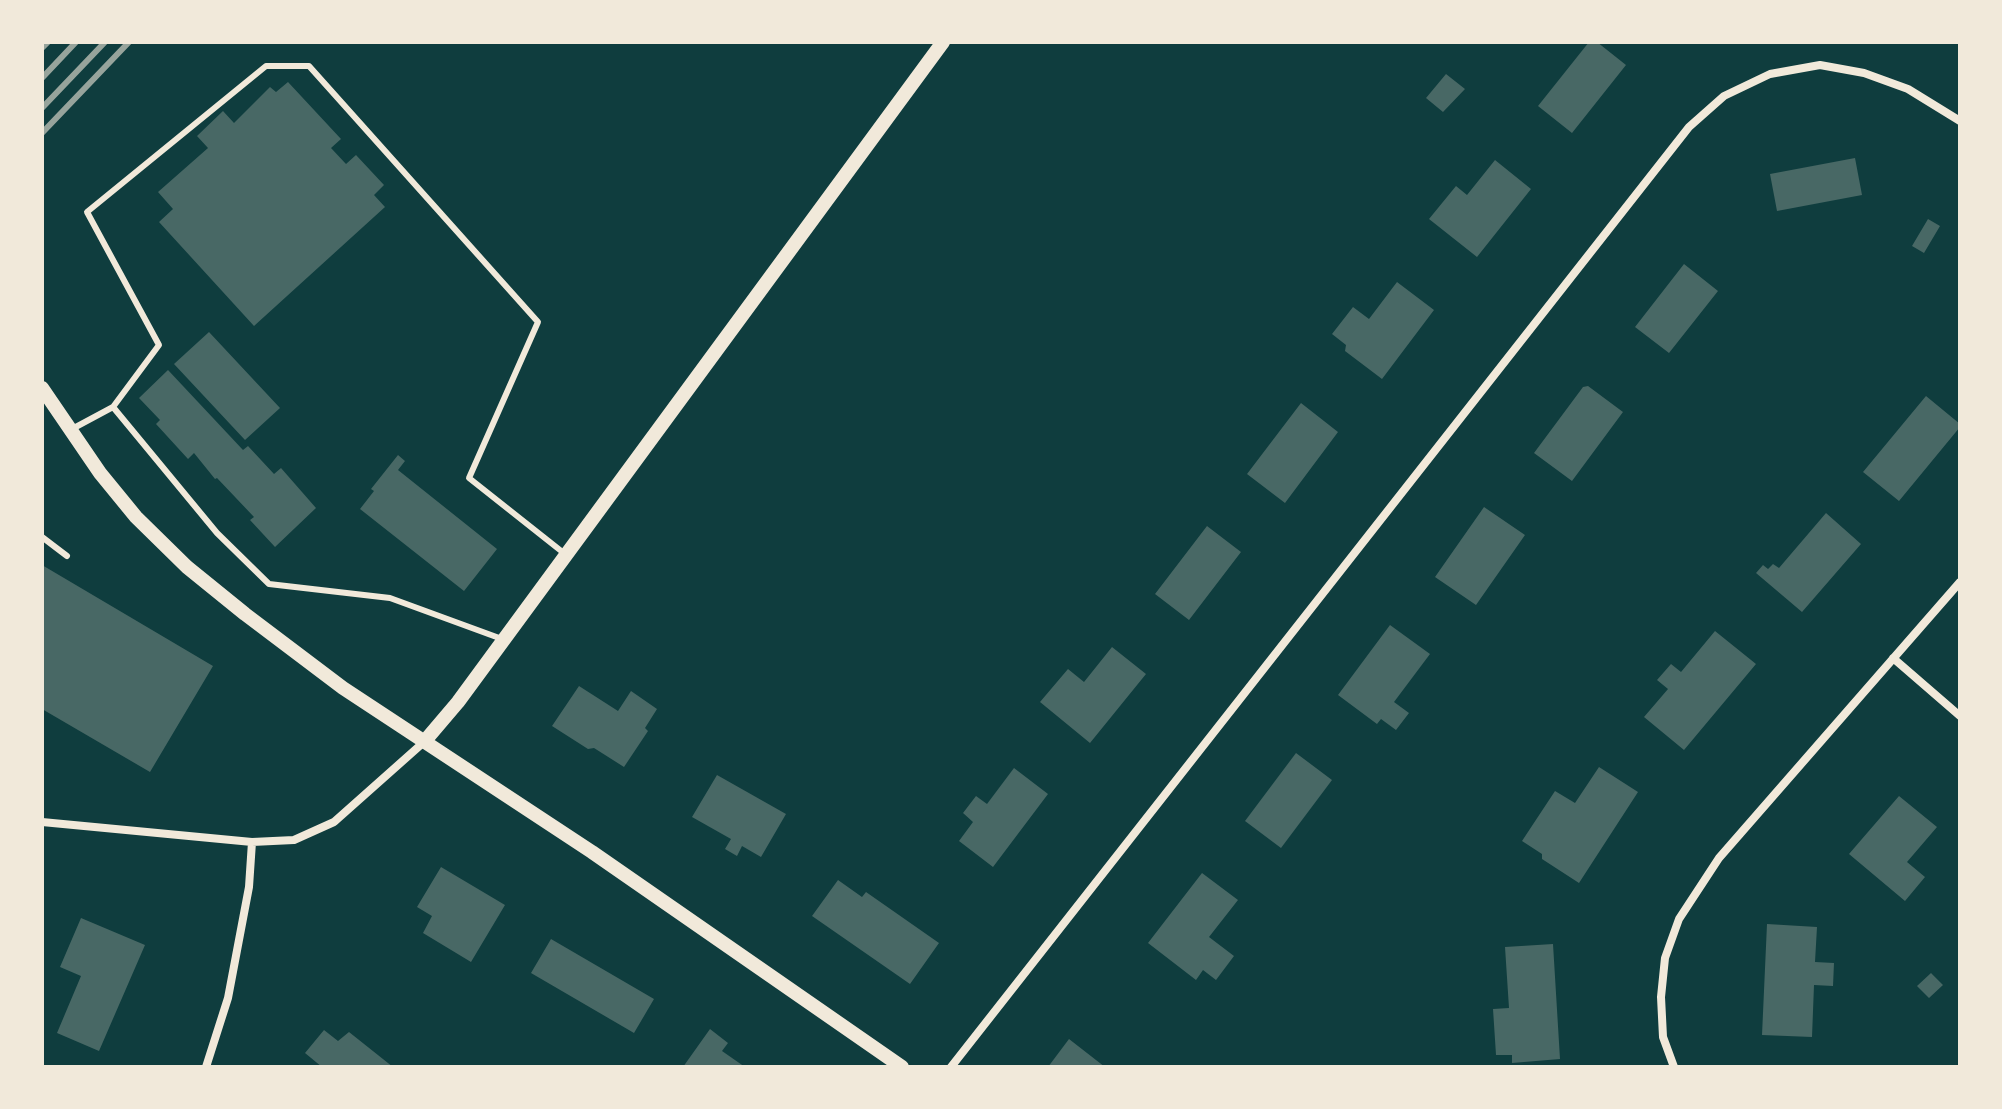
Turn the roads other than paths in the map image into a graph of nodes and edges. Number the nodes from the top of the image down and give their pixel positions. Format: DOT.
graph roads {
  1 [pos="943,42"];
  2 [pos="1960,121"];
  3 [pos="42,388"];
  4 [pos="113,407"];
  5 [pos="69,431"];
  6 [pos="42,537"];
  7 [pos="566,555"];
  8 [pos="67,556"];
  9 [pos="1960,582"];
  10 [pos="504,639"];
  11 [pos="1893,658"];
  12 [pos="1960,716"];
  13 [pos="424,742"];
  14 [pos="42,822"];
  15 [pos="252,842"];
  16 [pos="206,1067"];
  17 [pos="902,1067"];
  18 [pos="951,1067"];
  19 [pos="1674,1067"];
  1 -- 7 [label="street"];
  2 -- 18 [label="street"];
  3 -- 5 [label="street"];
  4 -- 5 [label="lane"];
  4 -- 7 [label="lane"];
  4 -- 10 [label="lane"];
  5 -- 13 [label="street"];
  6 -- 8 [label="lane"];
  7 -- 10 [label="street"];
  9 -- 11 [label="street"];
  10 -- 13 [label="street"];
  11 -- 12 [label="street"];
  11 -- 19 [label="street"];
  13 -- 15 [label="street"];
  13 -- 17 [label="street"];
  14 -- 15 [label="street"];
  15 -- 16 [label="street"];
}
